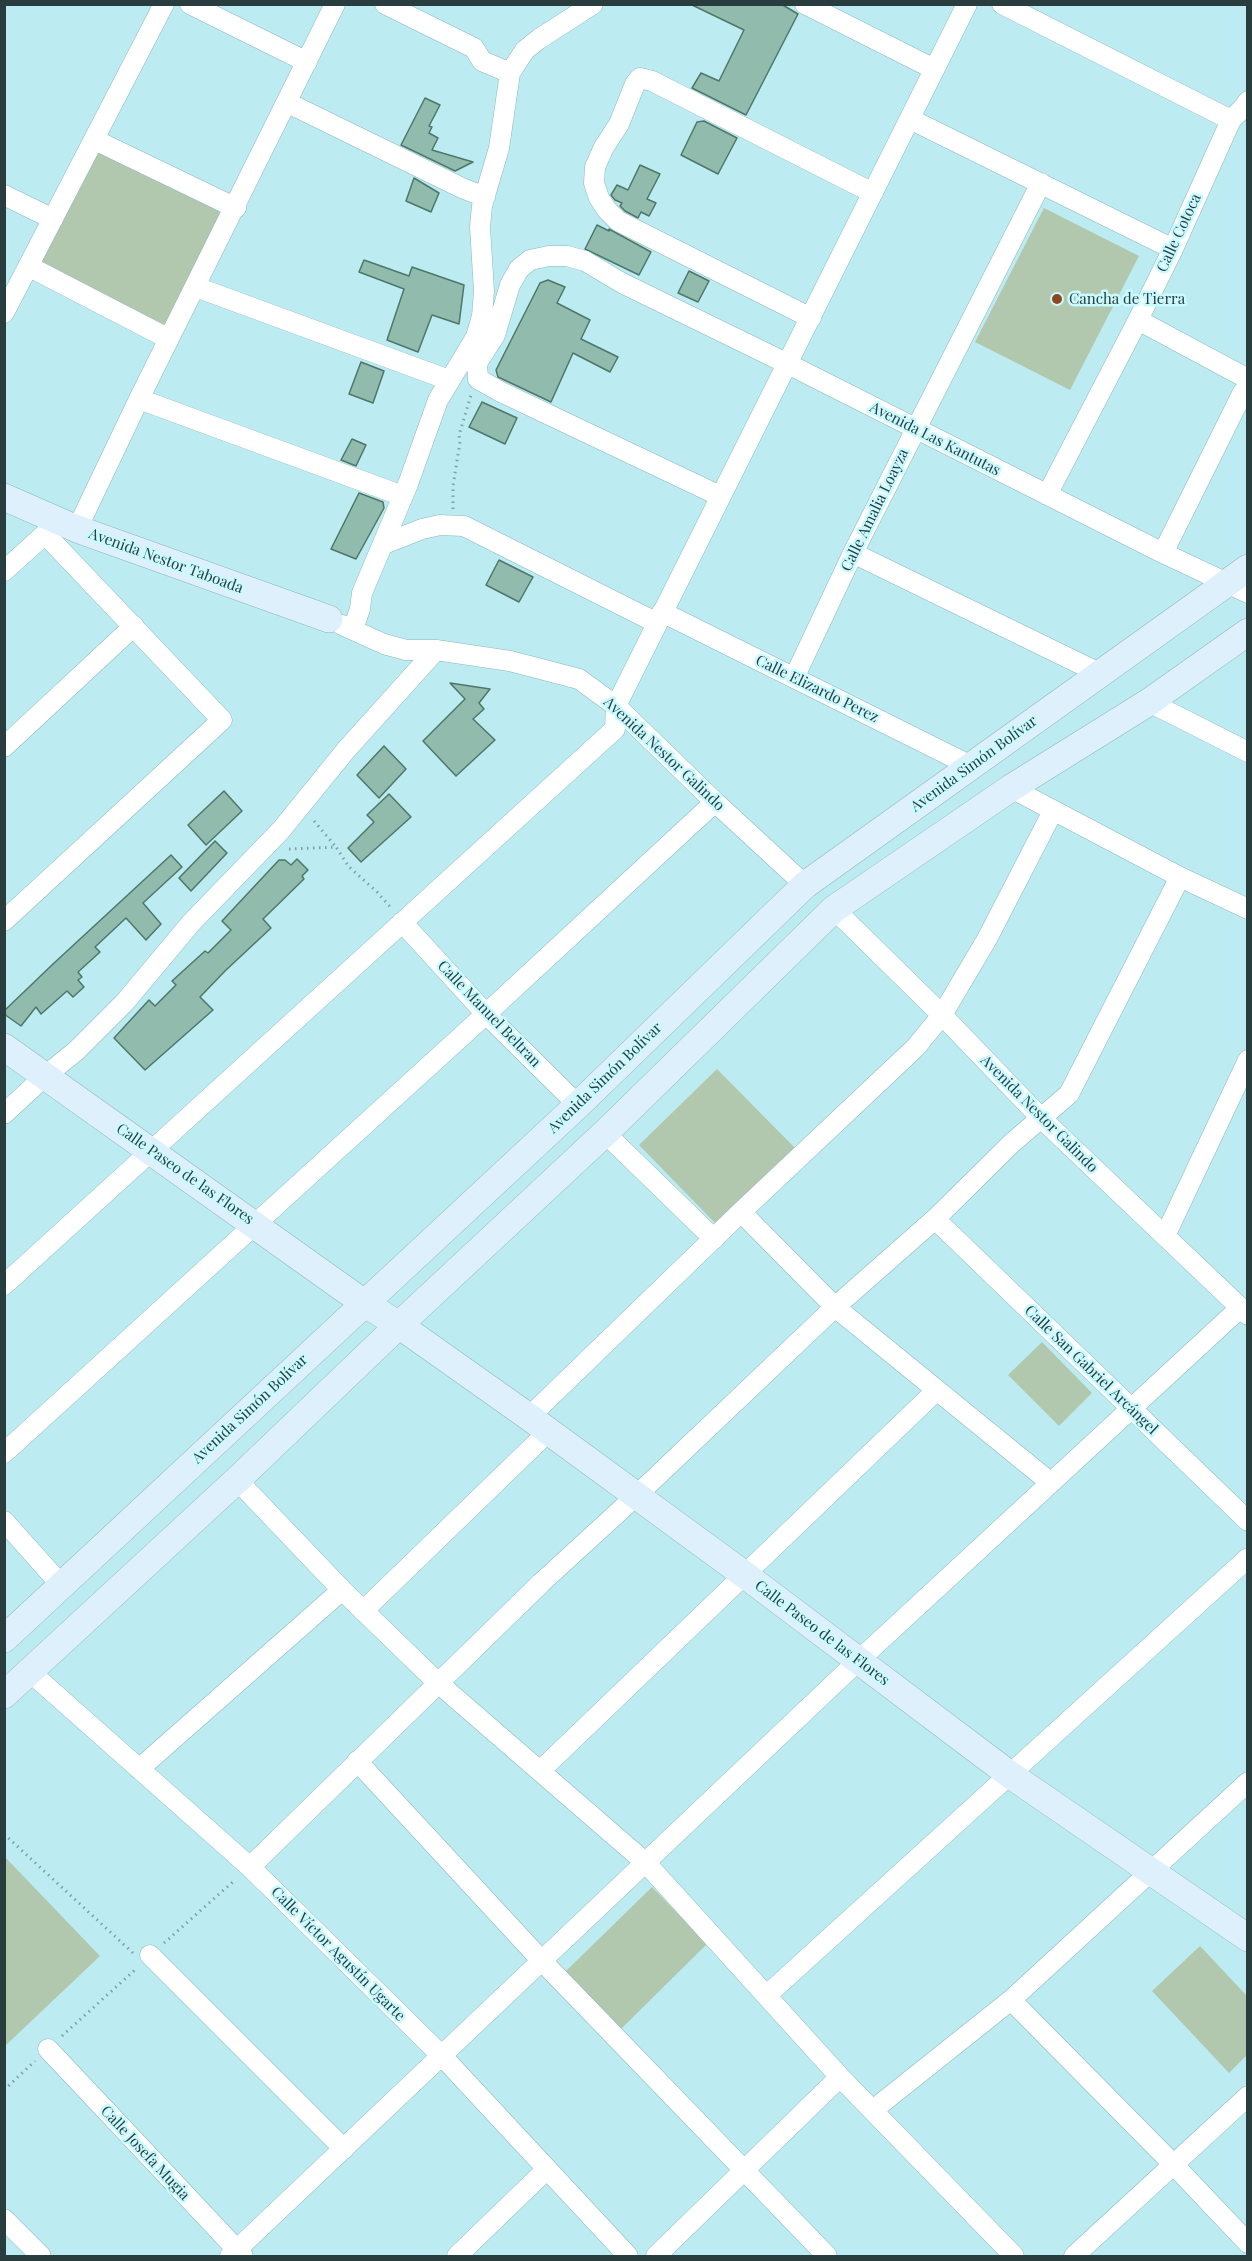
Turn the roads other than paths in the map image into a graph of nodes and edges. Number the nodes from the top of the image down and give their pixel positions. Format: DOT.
graph roads {
  1 [pos="164,4"];
  2 [pos="190,4"];
  3 [pos="335,4"];
  4 [pos="385,4"];
  5 [pos="593,4"];
  6 [pos="805,4"];
  7 [pos="968,4"];
  8 [pos="1002,4"];
  9 [pos="307,62"];
  10 [pos="934,69"];
  11 [pos="510,73"];
  12 [pos="288,103"];
  13 [pos="1243,109"];
  14 [pos="910,119"];
  15 [pos="95,140"];
  16 [pos="1041,183"];
  17 [pos="873,193"];
  18 [pos="4,195"];
  19 [pos="485,197"];
  20 [pos="236,208"];
  21 [pos="53,219"];
  22 [pos="1173,249"];
  23 [pos="28,266"];
  24 [pos="196,287"];
  25 [pos="4,313"];
  26 [pos="811,318"];
  27 [pos="1138,320"];
  28 [pos="170,339"];
  29 [pos="788,364"];
  30 [pos="1248,379"];
  31 [pos="449,380"];
  32 [pos="1248,388"];
  33 [pos="139,399"];
  34 [pos="915,429"];
  35 [pos="1047,495"];
  36 [pos="403,496"];
  37 [pos="720,496"];
  38 [pos="4,497"];
  39 [pos="59,528"];
  40 [pos="384,544"];
  41 [pos="853,553"];
  42 [pos="1163,553"];
  43 [pos="4,571"];
  44 [pos="1240,581"];
  45 [pos="660,618"];
  46 [pos="341,624"];
  47 [pos="134,626"];
  48 [pos="1248,632"];
  49 [pos="436,650"];
  50 [pos="1101,674"];
  51 [pos="794,678"];
  52 [pos="1149,702"];
  53 [pos="616,706"];
  54 [pos="4,747"];
  55 [pos="1248,752"];
  56 [pos="971,766"];
  57 [pos="1011,788"];
  58 [pos="715,802"];
  59 [pos="1053,811"];
  60 [pos="1180,877"];
  61 [pos="805,885"];
  62 [pos="834,909"];
  63 [pos="1248,909"];
  64 [pos="4,921"];
  65 [pos="402,922"];
  66 [pos="486,1014"];
  67 [pos="942,1015"];
  68 [pos="4,1047"];
  69 [pos="1248,1060"];
  70 [pos="45,1076"];
  71 [pos="578,1105"];
  72 [pos="4,1114"];
  73 [pos="1041,1118"];
  74 [pos="605,1133"];
  75 [pos="151,1150"];
  76 [pos="741,1212"];
  77 [pos="934,1219"];
  78 [pos="256,1225"];
  79 [pos="1165,1236"];
  80 [pos="714,1239"];
  81 [pos="4,1285"];
  82 [pos="364,1303"];
  83 [pos="835,1307"];
  84 [pos="1243,1312"];
  85 [pos="399,1325"];
  86 [pos="937,1390"];
  87 [pos="1131,1408"];
  88 [pos="539,1424"];
  89 [pos="4,1453"];
  90 [pos="237,1480"];
  91 [pos="1051,1483"];
  92 [pos="636,1496"];
  93 [pos="4,1521"];
  94 [pos="1248,1521"];
  95 [pos="1248,1558"];
  96 [pos="745,1575"];
  97 [pos="62,1586"];
  98 [pos="342,1590"];
  99 [pos="363,1611"];
  100 [pos="4,1639"];
  101 [pos="858,1661"];
  102 [pos="29,1671"];
  103 [pos="437,1682"];
  104 [pos="4,1695"];
  105 [pos="357,1761"];
  106 [pos="139,1769"];
  107 [pos="540,1771"];
  108 [pos="1009,1774"];
  109 [pos="1248,1782"];
  110 [pos="646,1863"];
  111 [pos="250,1867"];
  112 [pos="1152,1871"];
  113 [pos="1248,1938"];
  114 [pos="146,1959"];
  115 [pos="542,1961"];
  116 [pos="767,1995"];
  117 [pos="1011,2000"];
  118 [pos="48,2049"];
  119 [pos="442,2056"];
  120 [pos="840,2077"];
  121 [pos="1248,2096"];
  122 [pos="873,2110"];
  123 [pos="344,2149"];
  124 [pos="1173,2164"];
  125 [pos="546,2170"];
  126 [pos="745,2171"];
  127 [pos="4,2219"];
  128 [pos="1248,2242"];
  129 [pos="236,2254"];
  130 [pos="41,2256"];
  131 [pos="457,2256"];
  132 [pos="628,2256"];
  133 [pos="656,2256"];
  134 [pos="827,2256"];
  135 [pos="1014,2256"];
  136 [pos="1074,2256"];
  1 -- 15 [label="street"];
  2 -- 9 [label="street"];
  3 -- 9 [label="street"];
  4 -- 11 [label="street"];
  5 -- 11 [label="street"];
  6 -- 10 [label="street"];
  7 -- 10 [label="street"];
  8 -- 13 [label="street"];
  9 -- 12 [label="street"];
  10 -- 14 [label="street"];
  11 -- 19 [label="street"];
  12 -- 19 [label="street"];
  12 -- 20 [label="street"];
  13 -- 22 [label="street, Calle Cotoca"];
  14 -- 16 [label="street"];
  14 -- 17 [label="street"];
  15 -- 20 [label="street"];
  15 -- 21 [label="street"];
  16 -- 22 [label="street"];
  16 -- 34 [label="street, Calle Amalia Loayza"];
  17 -- 26 [label="street"];
  17 -- 26 [label="street"];
  18 -- 21 [label="street"];
  19 -- 31 [label="street"];
  20 -- 24 [label="street"];
  21 -- 23 [label="street"];
  22 -- 27 [label="street, Calle Cotoca"];
  23 -- 25 [label="street"];
  23 -- 28 [label="street"];
  24 -- 28 [label="street"];
  24 -- 31 [label="street"];
  26 -- 29 [label="street"];
  27 -- 30 [label="street"];
  27 -- 35 [label="street, Calle Cotoca"];
  28 -- 33 [label="street"];
  29 -- 34 [label="street, Avenida Las Kantutas"];
  29 -- 37 [label="street"];
  29 -- 37 [label="street, Avenida Las Kantutas"];
  31 -- 36 [label="street"];
  32 -- 42 [label="street"];
  33 -- 36 [label="street"];
  33 -- 39 [label="street"];
  34 -- 35 [label="street, Avenida Las Kantutas"];
  34 -- 41 [label="street, Calle Amalia Loayza"];
  35 -- 42 [label="street, Avenida Las Kantutas"];
  36 -- 40 [label="street"];
  37 -- 45 [label="street"];
  38 -- 39 [label="street, Avenida Nestor Taboada"];
  39 -- 43 [label="street"];
  39 -- 46 [label="street, Avenida Nestor Taboada"];
  39 -- 47 [label="street"];
  40 -- 45 [label="street, Calle Elizardo Perez"];
  40 -- 46 [label="street"];
  41 -- 50 [label="street"];
  41 -- 51 [label="street, Calle Amalia Loayza"];
  42 -- 44 [label="street, Avenida Las Kantutas"];
  44 -- 50 [label="street, Avenida Simón Bolívar"];
  45 -- 51 [label="street, Calle Elizardo Perez"];
  45 -- 53 [label="street"];
  46 -- 49 [label="street, Avenida Nestor Galindo"];
  47 -- 54 [label="street"];
  47 -- 64 [label="street"];
  48 -- 52 [label="street"];
  49 -- 53 [label="street, Avenida Nestor Galindo"];
  49 -- 70 [label="street"];
  50 -- 56 [label="street, Avenida Simón Bolívar"];
  51 -- 56 [label="street, Calle Elizardo Perez"];
  52 -- 55 [label="street"];
  52 -- 57 [label="street"];
  53 -- 58 [label="street, Avenida Nestor Galindo"];
  53 -- 65 [label="street"];
  56 -- 61 [label="street, Avenida Simón Bolívar"];
  57 -- 59 [label="street"];
  57 -- 62 [label="street"];
  58 -- 61 [label="street, Avenida Nestor Galindo"];
  58 -- 66 [label="street"];
  59 -- 60 [label="street"];
  59 -- 67 [label="street"];
  60 -- 63 [label="street"];
  60 -- 73 [label="street"];
  61 -- 62 [label="street"];
  61 -- 71 [label="street, Avenida Simón Bolívar"];
  62 -- 67 [label="street, Avenida Nestor Galindo"];
  62 -- 74 [label="street"];
  65 -- 66 [label="street, Calle Manuel Beltran"];
  65 -- 75 [label="street"];
  66 -- 71 [label="street, Calle Manuel Beltran"];
  66 -- 78 [label="street"];
  67 -- 73 [label="street, Avenida Nestor Galindo"];
  67 -- 76 [label="street"];
  68 -- 70 [label="street, Calle Paseo de las Flores"];
  69 -- 79 [label="street"];
  70 -- 72 [label="street"];
  70 -- 75 [label="street, Calle Paseo de las Flores"];
  71 -- 82 [label="street, Avenida Simón Bolívar"];
  73 -- 77 [label="street"];
  73 -- 79 [label="street, Avenida Nestor Galindo"];
  74 -- 80 [label="street"];
  74 -- 85 [label="street"];
  75 -- 78 [label="street, Calle Paseo de las Flores"];
  75 -- 81 [label="street"];
  76 -- 80 [label="street"];
  76 -- 83 [label="street"];
  77 -- 83 [label="street"];
  77 -- 87 [label="street, Calle San Gabriel Arcángel"];
  78 -- 82 [label="street, Calle Paseo de las Flores"];
  78 -- 89 [label="street"];
  79 -- 84 [label="street, Avenida Nestor Galindo"];
  80 -- 88 [label="street"];
  82 -- 85 [label="street, Calle Paseo de las Flores"];
  82 -- 97 [label="street, Avenida Simón Bolívar"];
  83 -- 86 [label="street"];
  83 -- 92 [label="street"];
  84 -- 87 [label="street"];
  85 -- 88 [label="street, Calle Paseo de las Flores"];
  85 -- 90 [label="street"];
  86 -- 91 [label="street"];
  86 -- 96 [label="street"];
  87 -- 91 [label="street"];
  87 -- 94 [label="street, Calle San Gabriel Arcángel"];
  88 -- 92 [label="street, Calle Paseo de las Flores"];
  88 -- 99 [label="street"];
  90 -- 98 [label="street"];
  90 -- 102 [label="street"];
  91 -- 101 [label="street"];
  92 -- 96 [label="street, Calle Paseo de las Flores"];
  92 -- 103 [label="street"];
  93 -- 97 [label="street"];
  95 -- 108 [label="street"];
  96 -- 101 [label="street, Calle Paseo de las Flores"];
  96 -- 107 [label="street"];
  97 -- 100 [label="street, Avenida Simón Bolívar"];
  98 -- 99 [label="street"];
  98 -- 106 [label="street"];
  99 -- 103 [label="street"];
  101 -- 108 [label="street, Calle Paseo de las Flores"];
  101 -- 110 [label="street"];
  102 -- 104 [label="street"];
  102 -- 106 [label="street, Calle Víctor Agustín Ugarte"];
  103 -- 105 [label="street"];
  103 -- 107 [label="street"];
  105 -- 111 [label="street"];
  105 -- 115 [label="street"];
  106 -- 111 [label="street, Calle Víctor Agustín Ugarte"];
  107 -- 110 [label="street"];
  108 -- 112 [label="street, Calle Paseo de las Flores"];
  108 -- 116 [label="street"];
  109 -- 112 [label="street"];
  110 -- 115 [label="street"];
  110 -- 116 [label="street"];
  111 -- 119 [label="street, Calle Víctor Agustín Ugarte"];
  112 -- 113 [label="street, Calle Paseo de las Flores"];
  112 -- 117 [label="street"];
  114 -- 123 [label="street"];
  115 -- 119 [label="street"];
  115 -- 126 [label="street"];
  116 -- 120 [label="street"];
  117 -- 122 [label="street"];
  117 -- 124 [label="street"];
  118 -- 129 [label="street, Calle Josefa Mugia"];
  119 -- 123 [label="street"];
  119 -- 125 [label="street, Calle Víctor Agustín Ugarte"];
  120 -- 122 [label="street"];
  120 -- 126 [label="street"];
  121 -- 124 [label="street"];
  122 -- 135 [label="street"];
  123 -- 129 [label="street"];
  124 -- 128 [label="street"];
  124 -- 136 [label="street"];
  125 -- 131 [label="street"];
  125 -- 132 [label="street, Calle Víctor Agustín Ugarte"];
  126 -- 133 [label="street"];
  126 -- 134 [label="street"];
  127 -- 130 [label="street"];
}
